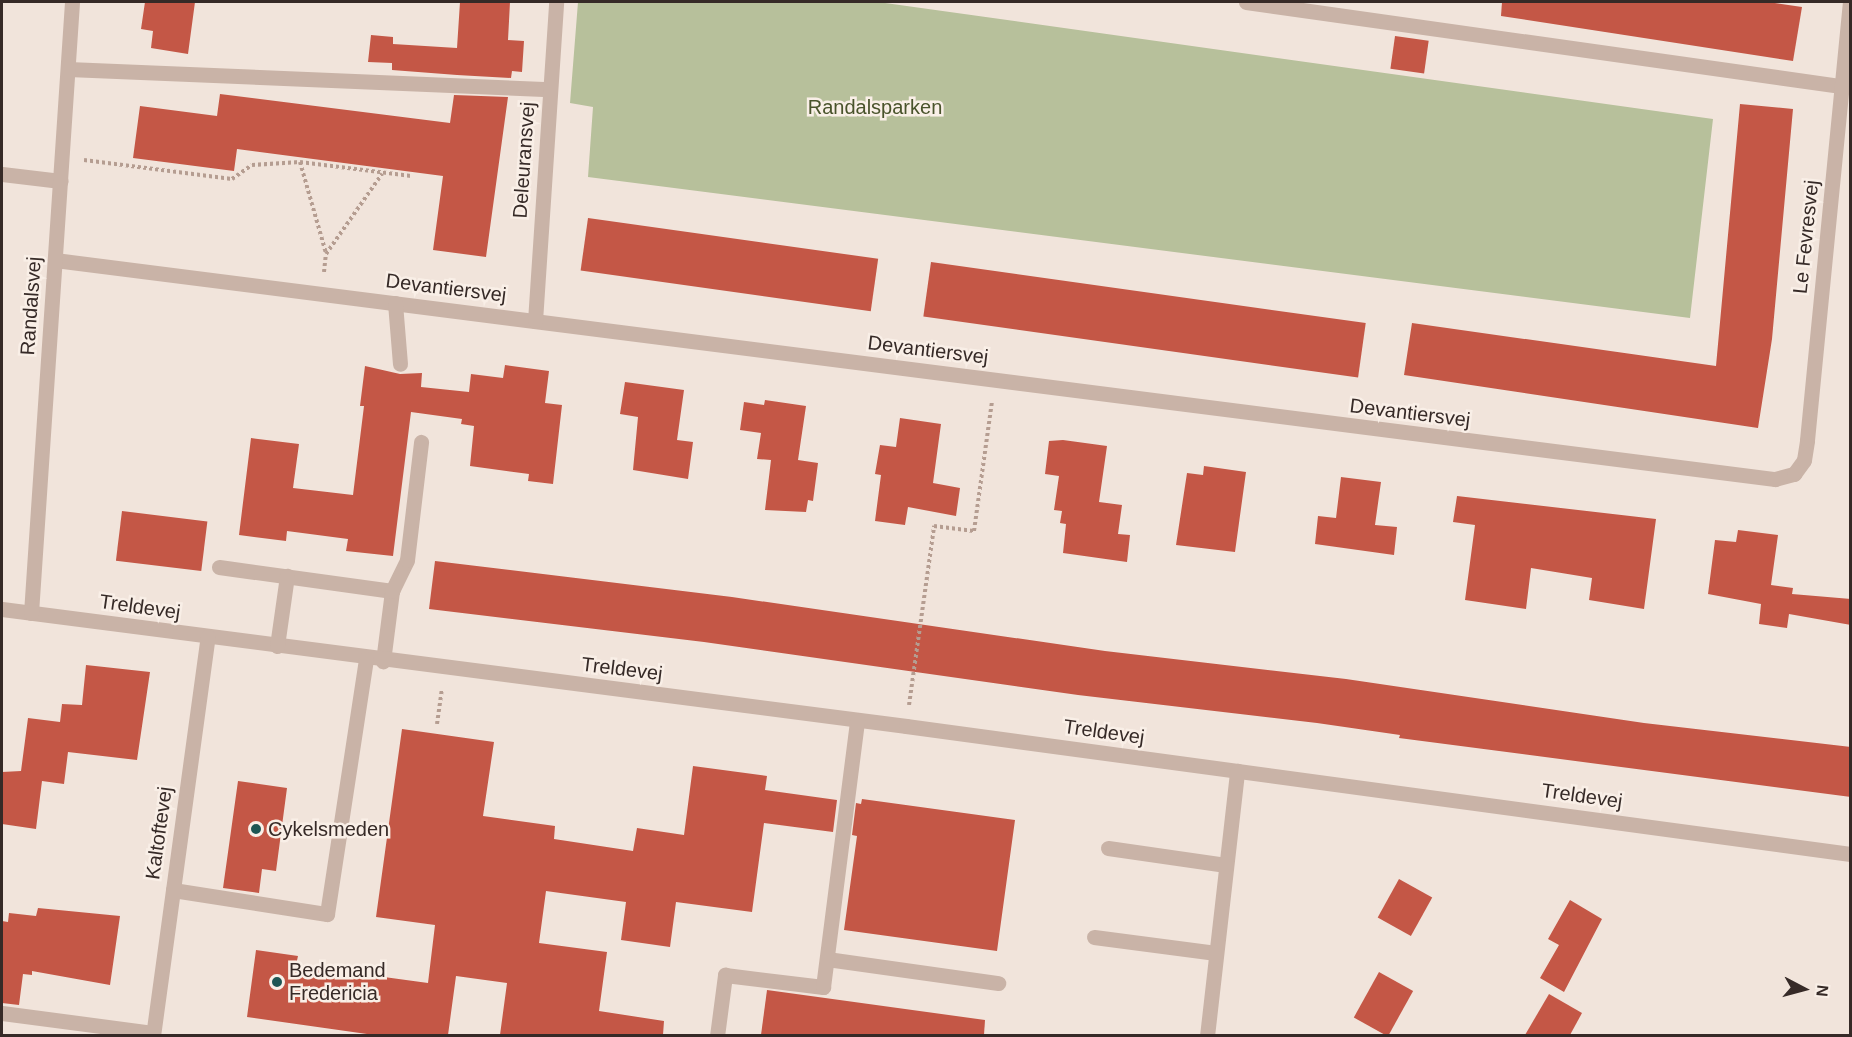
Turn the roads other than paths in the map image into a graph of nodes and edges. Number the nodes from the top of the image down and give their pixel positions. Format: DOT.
graph roads {
  1 [pos="72,2"];
  2 [pos="556,2"];
  3 [pos="1246,2"];
  4 [pos="1850,2"];
  5 [pos="68,69"];
  6 [pos="1841,86"];
  7 [pos="550,89"];
  8 [pos="2,174"];
  9 [pos="61,181"];
  10 [pos="55,260"];
  11 [pos="395,303"];
  12 [pos="535,321"];
  13 [pos="400,364"];
  14 [pos="421,442"];
  15 [pos="1794,474"];
  16 [pos="219,567"];
  17 [pos="287,576"];
  18 [pos="392,591"];
  19 [pos="2,609"];
  20 [pos="31,613"];
  21 [pos="208,637"];
  22 [pos="277,646"];
  23 [pos="366,659"];
  24 [pos="383,661"];
  25 [pos="857,720"];
  26 [pos="1237,771"];
  27 [pos="1108,848"];
  28 [pos="1851,854"];
  29 [pos="1226,865"];
  30 [pos="173,890"];
  31 [pos="1094,937"];
  32 [pos="1216,953"];
  33 [pos="827,959"];
  34 [pos="998,983"];
  35 [pos="2,1013"];
  36 [pos="63,1028"];
  37 [pos="153,1034"];
  38 [pos="717,1035"];
  39 [pos="1207,1035"];
  1 -- 5 [label="street, Randalsvej"];
  2 -- 7 [label="street, Deleuransvej"];
  3 -- 6 [label="street"];
  4 -- 6 [label="street, Le Fevresvej"];
  5 -- 7 [label="street"];
  5 -- 9 [label="street, Randalsvej"];
  6 -- 15 [label="street, Le Fevresvej"];
  7 -- 12 [label="street, Deleuransvej"];
  8 -- 9 [label="street"];
  9 -- 10 [label="street, Randalsvej"];
  10 -- 11 [label="street, Devantiersvej"];
  10 -- 20 [label="street, Randalsvej"];
  11 -- 12 [label="street, Devantiersvej"];
  11 -- 13 [label="street"];
  12 -- 15 [label="street, Devantiersvej"];
  14 -- 18 [label="street"];
  16 -- 17 [label="street"];
  17 -- 18 [label="street"];
  17 -- 22 [label="street"];
  18 -- 24 [label="street"];
  19 -- 20 [label="street, Treldevej"];
  20 -- 21 [label="street, Treldevej"];
  21 -- 22 [label="street, Treldevej"];
  21 -- 30 [label="street, Kaltoftevej"];
  22 -- 23 [label="street, Treldevej"];
  23 -- 24 [label="street, Treldevej"];
  23 -- 30 [label="street"];
  24 -- 25 [label="street, Treldevej"];
  25 -- 26 [label="street, Treldevej"];
  25 -- 33 [label="street"];
  26 -- 28 [label="street, Treldevej"];
  26 -- 29 [label="street"];
  27 -- 29 [label="street"];
  29 -- 32 [label="street"];
  30 -- 37 [label="street, Kaltoftevej"];
  31 -- 32 [label="street"];
  32 -- 39 [label="street"];
  33 -- 34 [label="street"];
  33 -- 38 [label="street"];
  35 -- 36 [label="street"];
  36 -- 37 [label="street"];
}
